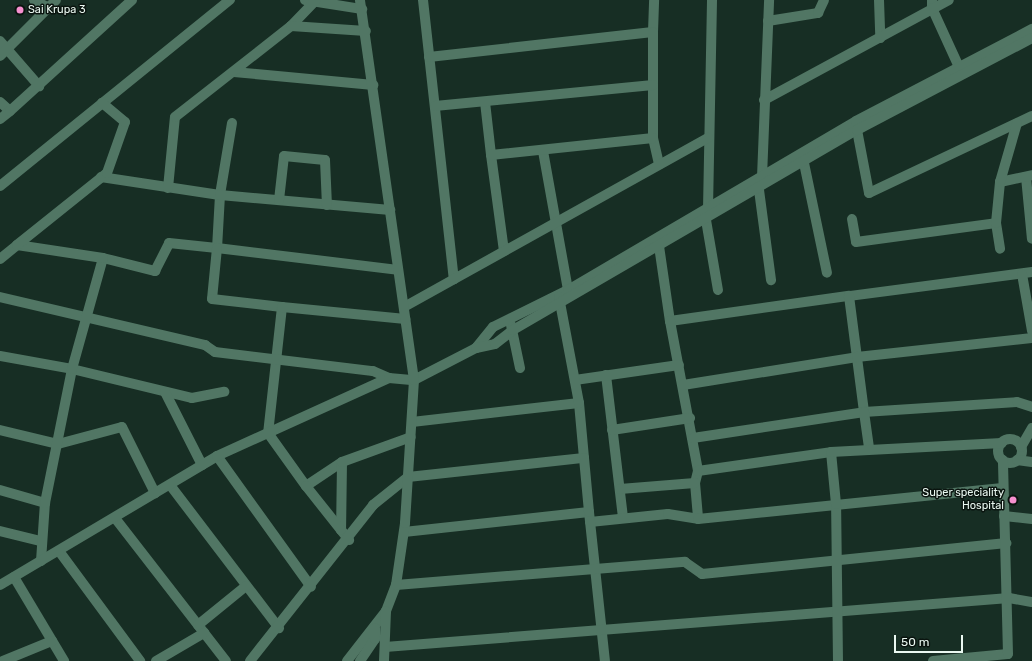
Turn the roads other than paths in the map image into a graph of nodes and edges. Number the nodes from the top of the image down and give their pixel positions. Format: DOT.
graph roads {
  1 [pos="34,0"];
  2 [pos="56,0"];
  3 [pos="132,0"];
  4 [pos="230,0"];
  5 [pos="305,0"];
  6 [pos="426,0"];
  7 [pos="654,0"];
  8 [pos="712,0"];
  9 [pos="769,0"];
  10 [pos="824,0"];
  11 [pos="879,0"];
  12 [pos="948,0"];
  13 [pos="315,2"];
  14 [pos="932,4"];
  15 [pos="361,5"];
  16 [pos="47,7"];
  17 [pos="768,21"];
  18 [pos="291,26"];
  19 [pos="1032,29"];
  20 [pos="366,31"];
  21 [pos="653,32"];
  22 [pos="880,38"];
  23 [pos="1032,38"];
  24 [pos="4,44"];
  25 [pos="0,56"];
  26 [pos="429,57"];
  27 [pos="959,67"];
  28 [pos="234,72"];
  29 [pos="373,85"];
  30 [pos="653,85"];
  31 [pos="39,86"];
  32 [pos="764,100"];
  33 [pos="0,102"];
  34 [pos="485,102"];
  35 [pos="102,103"];
  36 [pos="435,106"];
  37 [pos="10,111"];
  38 [pos="1032,116"];
  39 [pos="0,119"];
  40 [pos="232,123"];
  41 [pos="1018,123"];
  42 [pos="858,130"];
  43 [pos="653,138"];
  44 [pos="708,138"];
  45 [pos="543,151"];
  46 [pos="491,155"];
  47 [pos="804,163"];
  48 [pos="658,164"];
  49 [pos="1029,176"];
  50 [pos="101,177"];
  51 [pos="762,177"];
  52 [pos="1000,182"];
  53 [pos="0,186"];
  54 [pos="168,188"];
  55 [pos="759,190"];
  56 [pos="220,195"];
  57 [pos="279,200"];
  58 [pos="327,205"];
  59 [pos="708,209"];
  60 [pos="390,210"];
  61 [pos="852,219"];
  62 [pos="706,220"];
  63 [pos="996,222"];
  64 [pos="555,226"];
  65 [pos="686,226"];
  66 [pos="1032,239"];
  67 [pos="17,245"];
  68 [pos="659,246"];
  69 [pos="216,248"];
  70 [pos="1000,249"];
  71 [pos="504,251"];
  72 [pos="102,258"];
  73 [pos="0,259"];
  74 [pos="398,270"];
  75 [pos="827,273"];
  76 [pos="1027,273"];
  77 [pos="454,279"];
  78 [pos="771,280"];
  79 [pos="718,290"];
  80 [pos="564,296"];
  81 [pos="849,296"];
  82 [pos="0,297"];
  83 [pos="282,306"];
  84 [pos="404,306"];
  85 [pos="86,316"];
  86 [pos="405,319"];
  87 [pos="508,319"];
  88 [pos="670,321"];
  89 [pos="513,330"];
  90 [pos="1032,331"];
  91 [pos="1032,338"];
  92 [pos="476,348"];
  93 [pos="0,356"];
  94 [pos="857,357"];
  95 [pos="275,359"];
  96 [pos="679,365"];
  97 [pos="72,368"];
  98 [pos="520,368"];
  99 [pos="606,375"];
  100 [pos="389,378"];
  101 [pos="414,380"];
  102 [pos="575,380"];
  103 [pos="683,385"];
  104 [pos="165,392"];
  105 [pos="224,392"];
  106 [pos="579,403"];
  107 [pos="1032,407"];
  108 [pos="864,412"];
  109 [pos="690,418"];
  110 [pos="412,422"];
  111 [pos="1032,428"];
  112 [pos="0,430"];
  113 [pos="612,430"];
  114 [pos="268,432"];
  115 [pos="411,437"];
  116 [pos="693,438"];
  117 [pos="1002,443"];
  118 [pos="58,444"];
  119 [pos="1021,447"];
  120 [pos="869,448"];
  121 [pos="831,452"];
  122 [pos="217,456"];
  123 [pos="584,458"];
  124 [pos="1003,460"];
  125 [pos="1017,460"];
  126 [pos="342,462"];
  127 [pos="1032,462"];
  128 [pos="202,465"];
  129 [pos="698,471"];
  130 [pos="408,476"];
  131 [pos="695,483"];
  132 [pos="170,485"];
  133 [pos="306,486"];
  134 [pos="1002,488"];
  135 [pos="620,489"];
  136 [pos="0,490"];
  137 [pos="156,493"];
  138 [pos="45,503"];
  139 [pos="836,504"];
  140 [pos="589,512"];
  141 [pos="1004,516"];
  142 [pos="115,518"];
  143 [pos="623,518"];
  144 [pos="698,519"];
  145 [pos="1032,519"];
  146 [pos="590,522"];
  147 [pos="341,530"];
  148 [pos="0,531"];
  149 [pos="404,532"];
  150 [pos="349,540"];
  151 [pos="40,541"];
  152 [pos="1006,542"];
  153 [pos="59,551"];
  154 [pos="838,559"];
  155 [pos="41,561"];
  156 [pos="596,568"];
  157 [pos="14,577"];
  158 [pos="0,585"];
  159 [pos="396,585"];
  160 [pos="246,586"];
  161 [pos="311,587"];
  162 [pos="1009,598"];
  163 [pos="1032,602"];
  164 [pos="386,611"];
  165 [pos="839,612"];
  166 [pos="279,628"];
  167 [pos="375,628"];
  168 [pos="201,629"];
  169 [pos="603,631"];
  170 [pos="52,641"];
  171 [pos="384,647"];
  172 [pos="1008,658"];
  173 [pos="3,661"];
  174 [pos="64,661"];
  175 [pos="140,661"];
  176 [pos="156,661"];
  177 [pos="226,661"];
  178 [pos="250,661"];
  179 [pos="347,661"];
  180 [pos="360,661"];
  181 [pos="384,661"];
  182 [pos="605,661"];
  183 [pos="838,661"];
  184 [pos="933,661"];
  1 -- 16 [label="street"];
  2 -- 16 [label="street"];
  3 -- 31 [label="street"];
  4 -- 35 [label="street"];
  5 -- 13 [label="street"];
  6 -- 26 [label="street"];
  7 -- 21 [label="street"];
  8 -- 44 [label="street"];
  9 -- 17 [label="street"];
  10 -- 17 [label="street"];
  11 -- 22 [label="street"];
  12 -- 14 [label="street"];
  13 -- 15 [label="street"];
  13 -- 18 [label="street"];
  14 -- 22 [label="street"];
  14 -- 27 [label="street"];
  15 -- 20 [label="street"];
  16 -- 24 [label="street"];
  17 -- 32 [label="street"];
  18 -- 20 [label="street"];
  18 -- 28 [label="street"];
  19 -- 27 [label="street"];
  20 -- 29 [label="street"];
  21 -- 26 [label="street"];
  21 -- 30 [label="street"];
  22 -- 32 [label="street"];
  23 -- 42 [label="street"];
  24 -- 25 [label="street"];
  24 -- 31 [label="street"];
  26 -- 36 [label="street"];
  27 -- 51 [label="street"];
  28 -- 29 [label="street"];
  28 -- 54 [label="street"];
  29 -- 60 [label="street"];
  30 -- 34 [label="street"];
  30 -- 43 [label="street"];
  31 -- 37 [label="street"];
  32 -- 51 [label="street"];
  33 -- 37 [label="street"];
  34 -- 36 [label="street"];
  34 -- 46 [label="street"];
  35 -- 50 [label="street"];
  35 -- 53 [label="street"];
  36 -- 77 [label="street"];
  37 -- 39 [label="street"];
  38 -- 41 [label="street"];
  40 -- 56 [label="street"];
  41 -- 42 [label="street"];
  41 -- 52 [label="street"];
  42 -- 47 [label="street"];
  43 -- 45 [label="street"];
  43 -- 48 [label="street"];
  44 -- 48 [label="street"];
  44 -- 59 [label="street"];
  45 -- 46 [label="street"];
  45 -- 64 [label="street"];
  46 -- 71 [label="street"];
  47 -- 55 [label="street"];
  47 -- 75 [label="street"];
  48 -- 64 [label="street"];
  49 -- 52 [label="street"];
  49 -- 66 [label="street"];
  50 -- 54 [label="street"];
  50 -- 67 [label="street"];
  51 -- 59 [label="street"];
  52 -- 63 [label="street"];
  54 -- 56 [label="street"];
  55 -- 62 [label="street"];
  55 -- 78 [label="street"];
  56 -- 57 [label="street"];
  56 -- 69 [label="street"];
  57 -- 58 [label="street"];
  57 -- 58 [label="street"];
  58 -- 60 [label="street"];
  59 -- 65 [label="street"];
  60 -- 74 [label="street"];
  61 -- 63 [label="street"];
  62 -- 65 [label="street"];
  62 -- 79 [label="street"];
  63 -- 70 [label="street"];
  64 -- 71 [label="street"];
  64 -- 80 [label="street"];
  65 -- 68 [label="street"];
  65 -- 80 [label="street"];
  67 -- 72 [label="street"];
  67 -- 73 [label="street"];
  68 -- 80 [label="street"];
  68 -- 88 [label="street"];
  69 -- 72 [label="street"];
  69 -- 74 [label="street"];
  69 -- 83 [label="street"];
  71 -- 77 [label="street"];
  72 -- 85 [label="street"];
  74 -- 84 [label="street"];
  76 -- 81 [label="street"];
  76 -- 90 [label="street"];
  77 -- 84 [label="street"];
  80 -- 87 [label="street"];
  80 -- 89 [label="street"];
  80 -- 102 [label="street"];
  81 -- 88 [label="street"];
  81 -- 94 [label="street"];
  82 -- 85 [label="street"];
  83 -- 86 [label="street"];
  83 -- 95 [label="street"];
  84 -- 86 [label="street"];
  85 -- 95 [label="street"];
  85 -- 97 [label="street"];
  86 -- 101 [label="street"];
  87 -- 89 [label="street"];
  87 -- 92 [label="street"];
  88 -- 96 [label="street"];
  89 -- 92 [label="street"];
  89 -- 98 [label="street"];
  91 -- 94 [label="street"];
  92 -- 101 [label="street"];
  93 -- 97 [label="street"];
  94 -- 103 [label="street"];
  94 -- 108 [label="street"];
  95 -- 100 [label="street"];
  95 -- 114 [label="street"];
  96 -- 99 [label="street"];
  96 -- 103 [label="street"];
  97 -- 104 [label="street"];
  97 -- 118 [label="street"];
  99 -- 102 [label="street"];
  99 -- 113 [label="street"];
  100 -- 101 [label="street"];
  100 -- 114 [label="street"];
  101 -- 110 [label="street"];
  102 -- 106 [label="street"];
  103 -- 109 [label="street"];
  104 -- 105 [label="street"];
  104 -- 128 [label="street"];
  106 -- 110 [label="street"];
  106 -- 123 [label="street"];
  107 -- 108 [label="street"];
  108 -- 116 [label="street"];
  108 -- 120 [label="street"];
  109 -- 113 [label="street"];
  109 -- 116 [label="street"];
  110 -- 115 [label="street"];
  111 -- 119 [label="street"];
  112 -- 118 [label="street"];
  113 -- 135 [label="street"];
  114 -- 122 [label="street"];
  114 -- 133 [label="street"];
  115 -- 126 [label="street"];
  115 -- 130 [label="street"];
  116 -- 129 [label="street"];
  117 -- 119 [label="street"];
  117 -- 120 [label="street"];
  117 -- 124 [label="street"];
  118 -- 137 [label="street"];
  118 -- 138 [label="street"];
  119 -- 125 [label="street"];
  120 -- 121 [label="street"];
  121 -- 129 [label="street"];
  121 -- 139 [label="street"];
  122 -- 128 [label="street"];
  122 -- 161 [label="street"];
  123 -- 130 [label="street"];
  123 -- 140 [label="street"];
  124 -- 125 [label="street"];
  124 -- 134 [label="street"];
  125 -- 127 [label="street"];
  126 -- 133 [label="street"];
  126 -- 147 [label="street"];
  128 -- 132 [label="street"];
  129 -- 131 [label="street"];
  130 -- 149 [label="street"];
  130 -- 150 [label="street"];
  131 -- 135 [label="street"];
  131 -- 144 [label="street"];
  132 -- 137 [label="street"];
  132 -- 160 [label="street"];
  133 -- 147 [label="street"];
  134 -- 139 [label="street"];
  134 -- 141 [label="street"];
  135 -- 143 [label="street"];
  136 -- 138 [label="street"];
  137 -- 142 [label="street"];
  138 -- 151 [label="street"];
  139 -- 144 [label="street"];
  139 -- 154 [label="street"];
  140 -- 146 [label="street"];
  140 -- 149 [label="street"];
  141 -- 145 [label="street"];
  141 -- 152 [label="street"];
  142 -- 153 [label="street"];
  142 -- 168 [label="street"];
  143 -- 144 [label="street"];
  143 -- 146 [label="street"];
  146 -- 156 [label="street"];
  147 -- 150 [label="street"];
  148 -- 151 [label="street"];
  149 -- 159 [label="street"];
  150 -- 161 [label="street"];
  151 -- 155 [label="street"];
  152 -- 154 [label="street"];
  152 -- 162 [label="street"];
  153 -- 155 [label="street"];
  153 -- 175 [label="street"];
  154 -- 156 [label="street"];
  154 -- 165 [label="street"];
  155 -- 157 [label="street"];
  156 -- 159 [label="street"];
  156 -- 169 [label="street"];
  157 -- 158 [label="street"];
  157 -- 170 [label="street"];
  159 -- 164 [label="street"];
  160 -- 166 [label="street"];
  160 -- 168 [label="street"];
  161 -- 166 [label="street"];
  162 -- 163 [label="street"];
  162 -- 165 [label="street"];
  162 -- 172 [label="street"];
  164 -- 167 [label="street"];
  164 -- 171 [label="street"];
  165 -- 169 [label="street"];
  165 -- 183 [label="street"];
  166 -- 178 [label="street"];
  167 -- 179 [label="street"];
  167 -- 180 [label="street"];
  168 -- 176 [label="street"];
  168 -- 177 [label="street"];
  169 -- 171 [label="street"];
  169 -- 182 [label="street"];
  170 -- 173 [label="street"];
  170 -- 174 [label="street"];
  171 -- 181 [label="street"];
  172 -- 184 [label="street"];
}
